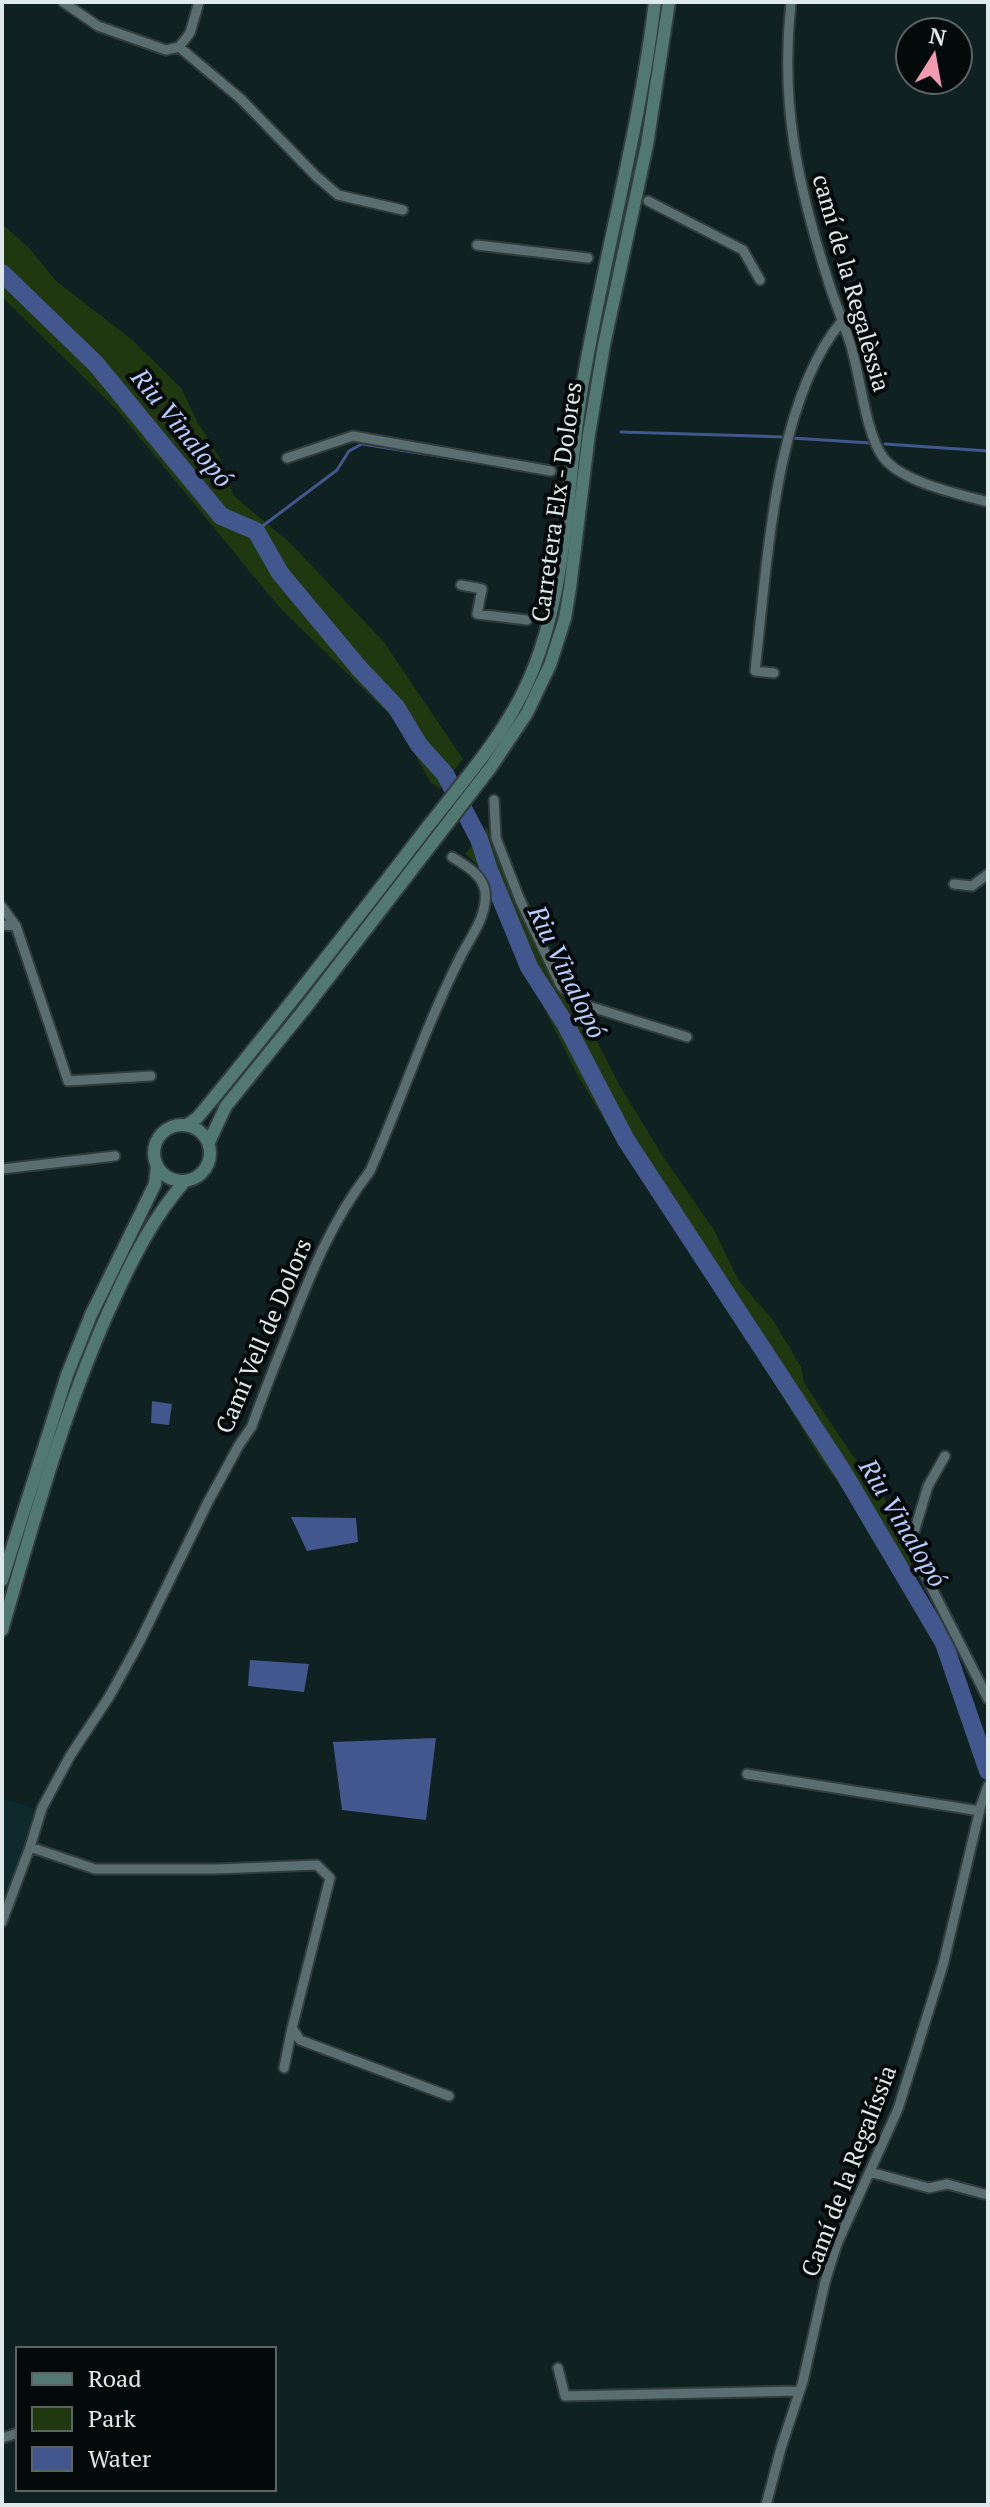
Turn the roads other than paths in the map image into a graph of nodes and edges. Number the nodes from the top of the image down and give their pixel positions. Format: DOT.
graph roads {
  1 [pos="63,2"];
  2 [pos="199,2"];
  3 [pos="655,2"];
  4 [pos="669,2"];
  5 [pos="791,2"];
  6 [pos="179,47"];
  7 [pos="648,201"];
  8 [pos="403,210"];
  9 [pos="477,245"];
  10 [pos="588,258"];
  11 [pos="760,280"];
  12 [pos="842,321"];
  13 [pos="287,458"];
  14 [pos="551,471"];
  15 [pos="988,502"];
  16 [pos="461,585"];
  17 [pos="527,620"];
  18 [pos="774,673"];
  19 [pos="494,800"];
  20 [pos="452,857"];
  21 [pos="988,874"];
  22 [pos="954,884"];
  23 [pos="2,907"];
  24 [pos="2,925"];
  25 [pos="16,926"];
  26 [pos="687,1037"];
  27 [pos="151,1076"];
  28 [pos="187,1125"];
  29 [pos="209,1142"];
  30 [pos="115,1156"];
  31 [pos="157,1165"];
  32 [pos="2,1169"];
  33 [pos="185,1181"];
  34 [pos="945,1456"];
  35 [pos="2,1580"];
  36 [pos="2,1630"];
  37 [pos="988,1699"];
  38 [pos="747,1774"];
  39 [pos="988,1786"];
  40 [pos="980,1808"];
  41 [pos="30,1847"];
  42 [pos="3,1916"];
  43 [pos="292,2028"];
  44 [pos="284,2068"];
  45 [pos="449,2096"];
  46 [pos="870,2172"];
  47 [pos="988,2195"];
  48 [pos="558,2368"];
  49 [pos="799,2391"];
  50 [pos="766,2505"];
  1 -- 6 [label="street"];
  2 -- 6 [label="street"];
  3 -- 28 [label="main road, Carretera Elx - Dolores"];
  4 -- 29 [label="main road, Carretera Elx - Dolores"];
  5 -- 12 [label="street, camí de la Regalèssia"];
  6 -- 8 [label="street"];
  7 -- 11 [label="street"];
  9 -- 10 [label="street"];
  12 -- 15 [label="street, camí de la Regalèssia"];
  12 -- 18 [label="street"];
  13 -- 14 [label="street"];
  16 -- 17 [label="street"];
  19 -- 26 [label="street"];
  20 -- 41 [label="street, Camí Vell de Dolors"];
  21 -- 22 [label="street"];
  23 -- 25 [label="street"];
  24 -- 25 [label="street"];
  25 -- 27 [label="street"];
  28 -- 29 [label="main road"];
  28 -- 31 [label="main road"];
  29 -- 33 [label="main road"];
  30 -- 32 [label="street"];
  31 -- 33 [label="main road"];
  31 -- 35 [label="main road"];
  33 -- 36 [label="main road"];
  34 -- 37 [label="street"];
  38 -- 40 [label="street"];
  39 -- 40 [label="street, Camí de la Regalíssia"];
  40 -- 46 [label="street, Camí de la Regalíssia"];
  41 -- 42 [label="street, Camí Vell de Dolors"];
  41 -- 43 [label="street"];
  43 -- 44 [label="street"];
  43 -- 45 [label="street"];
  46 -- 47 [label="street"];
  46 -- 49 [label="street, Camí de la Regalíssia"];
  48 -- 49 [label="street"];
  49 -- 50 [label="street, Camí de la Regalíssia"];
}
